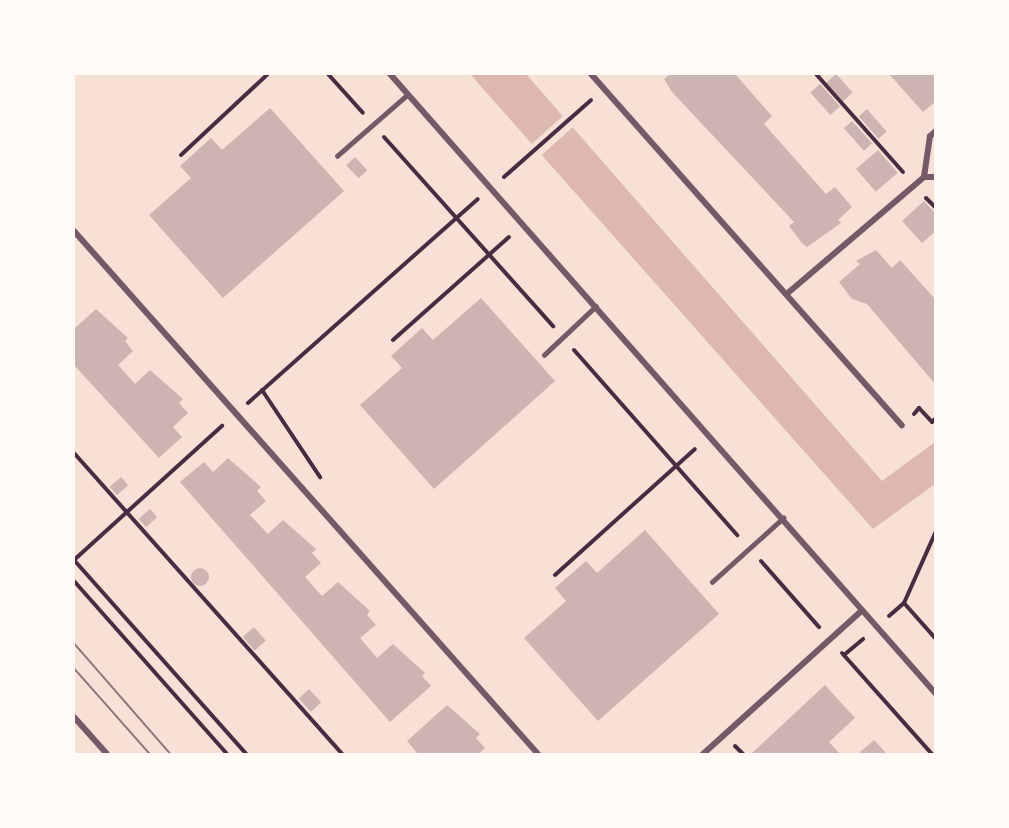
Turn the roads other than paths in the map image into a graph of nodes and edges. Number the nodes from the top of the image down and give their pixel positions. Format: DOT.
graph roads {
  1 [pos="390,74"];
  2 [pos="591,74"];
  3 [pos="408,94"];
  4 [pos="936,131"];
  5 [pos="337,156"];
  6 [pos="924,177"];
  7 [pos="936,177"];
  8 [pos="74,231"];
  9 [pos="789,292"];
  10 [pos="596,306"];
  11 [pos="544,355"];
  12 [pos="902,425"];
  13 [pos="783,518"];
  14 [pos="712,582"];
  15 [pos="861,611"];
  16 [pos="936,694"];
  17 [pos="74,717"];
  18 [pos="107,754"];
  19 [pos="538,754"];
  20 [pos="703,754"];
  1 -- 3 [label="street"];
  2 -- 9 [label="street"];
  3 -- 5 [label="lane"];
  3 -- 10 [label="street"];
  4 -- 6 [label="street"];
  6 -- 7 [label="street"];
  6 -- 9 [label="street"];
  8 -- 19 [label="street"];
  9 -- 12 [label="street"];
  10 -- 11 [label="lane"];
  10 -- 13 [label="street"];
  13 -- 14 [label="lane"];
  13 -- 15 [label="street"];
  15 -- 16 [label="street"];
  15 -- 20 [label="street"];
  17 -- 18 [label="street"];
}
